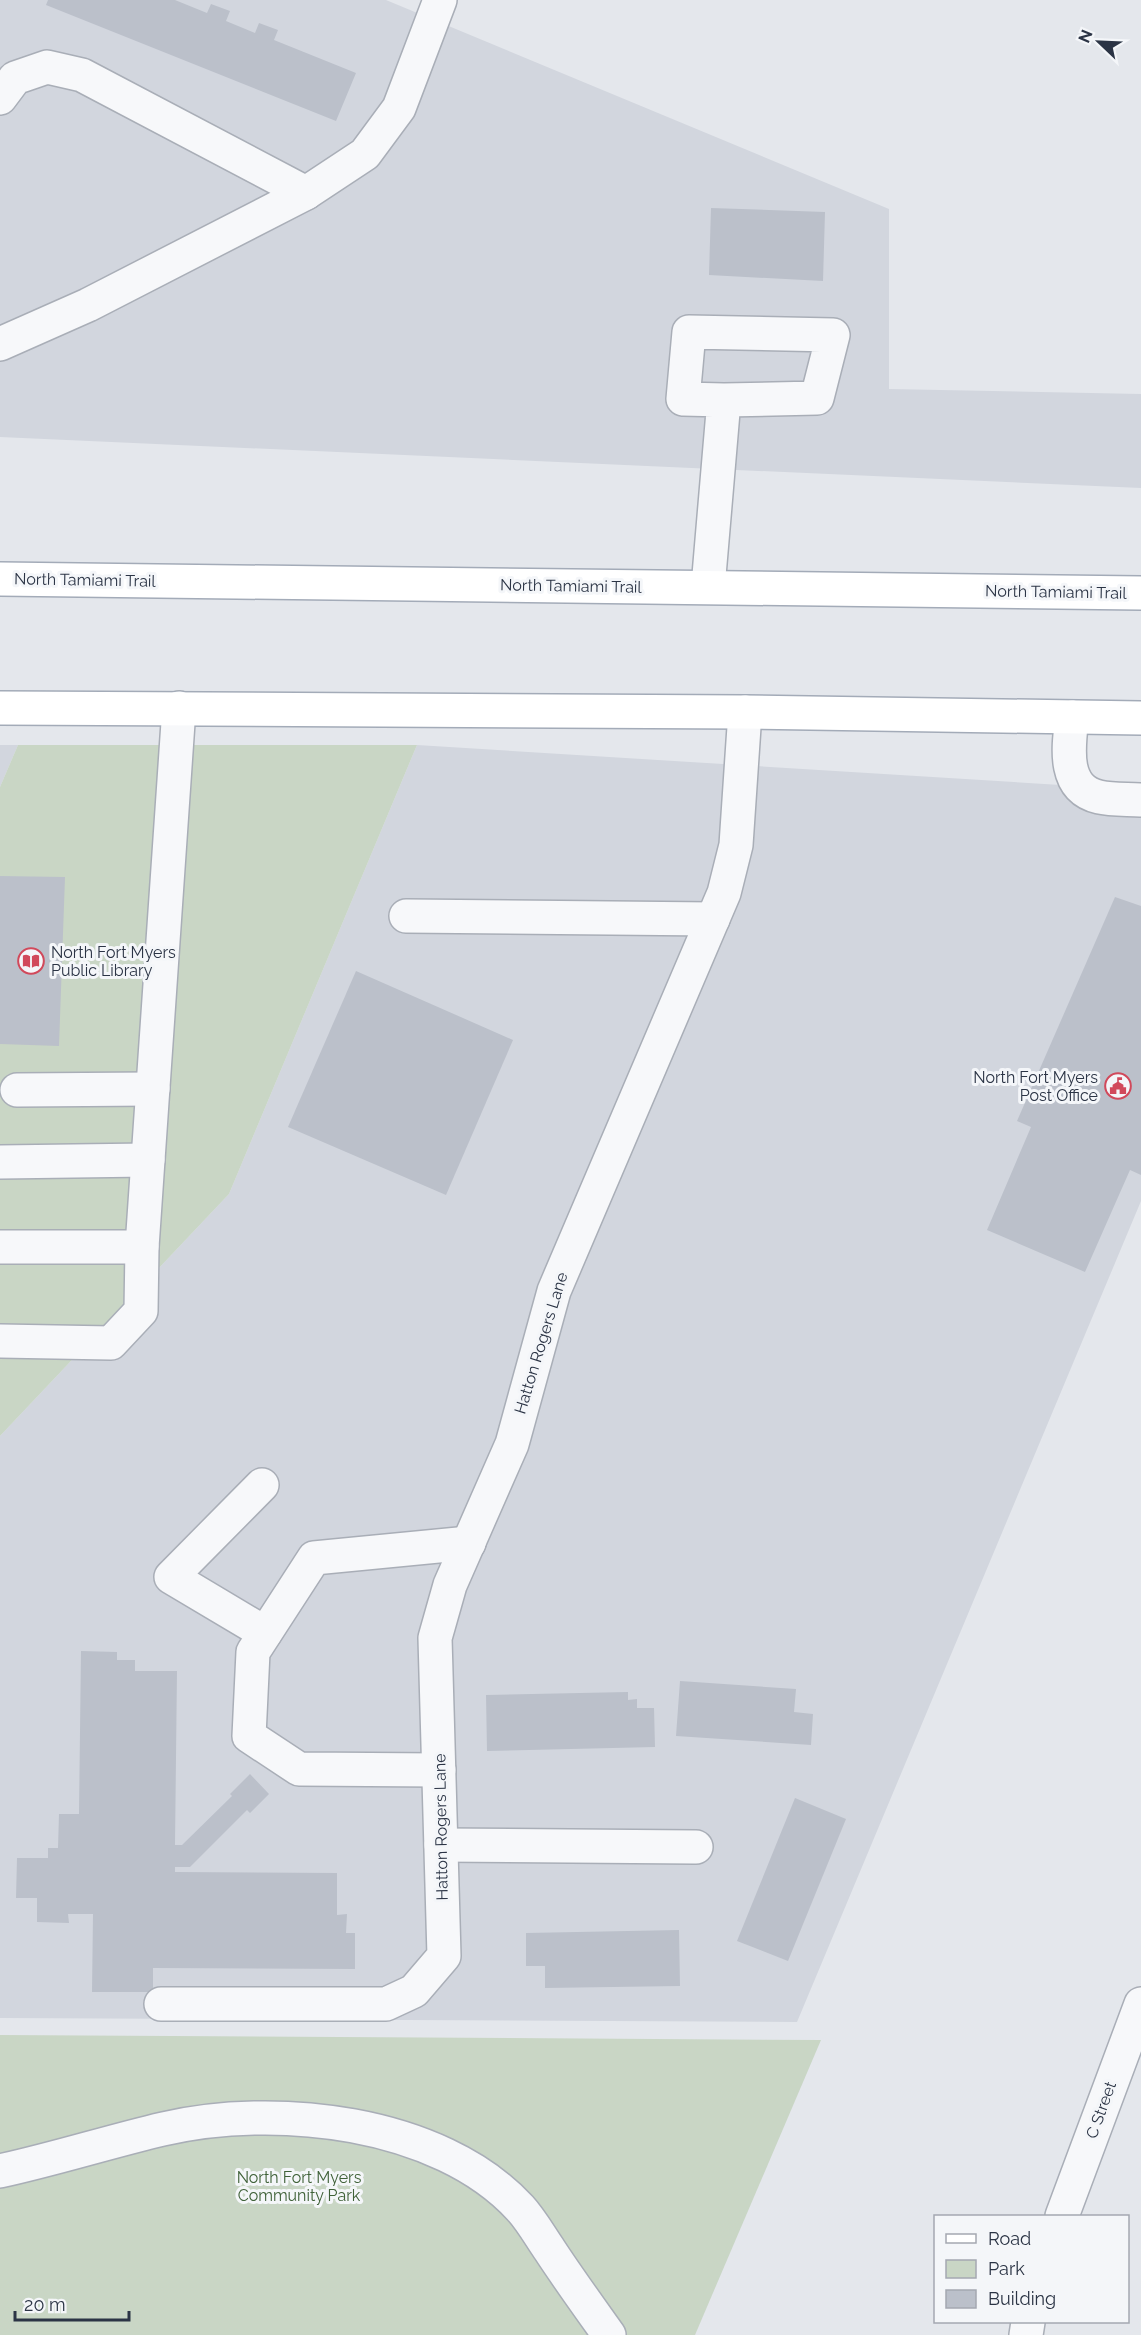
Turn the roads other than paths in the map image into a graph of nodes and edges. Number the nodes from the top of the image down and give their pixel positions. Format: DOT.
graph roads {
  1 [pos="440,0"];
  2 [pos="0,98"];
  3 [pos="306,193"];
  4 [pos="0,344"];
  5 [pos="724,400"];
  6 [pos="0,579"];
  7 [pos="708,587"];
  8 [pos="1141,593"];
  9 [pos="0,708"];
  10 [pos="179,708"];
  11 [pos="745,712"];
  12 [pos="1072,717"];
  13 [pos="1141,718"];
  14 [pos="1141,800"];
  15 [pos="406,916"];
  16 [pos="713,920"];
  17 [pos="153,1089"];
  18 [pos="17,1090"];
  19 [pos="148,1160"];
  20 [pos="0,1162"];
  21 [pos="0,1247"];
  22 [pos="142,1247"];
  23 [pos="0,1341"];
  24 [pos="262,1485"];
  25 [pos="469,1543"];
  26 [pos="265,1633"];
  27 [pos="440,1770"];
  28 [pos="441,1845"];
  29 [pos="696,1848"];
  30 [pos="161,2004"];
  31 [pos="1141,2004"];
  32 [pos="0,2171"];
  33 [pos="1063,2215"];
  34 [pos="609,2335"];
  1 -- 3 [label="street"];
  2 -- 3 [label="street"];
  3 -- 4 [label="street"];
  5 -- 7 [label="street"];
  6 -- 7 [label="main road, North Tamiami Trail"];
  7 -- 8 [label="main road, North Tamiami Trail"];
  9 -- 10 [label="main road"];
  10 -- 11 [label="main road"];
  10 -- 17 [label="street"];
  11 -- 12 [label="main road"];
  11 -- 16 [label="street, Hatton Rogers Lane"];
  12 -- 13 [label="main road"];
  12 -- 14 [label="street"];
  15 -- 16 [label="street"];
  16 -- 25 [label="street, Hatton Rogers Lane"];
  17 -- 18 [label="street"];
  17 -- 19 [label="street"];
  19 -- 20 [label="street"];
  19 -- 22 [label="street"];
  21 -- 22 [label="street"];
  22 -- 23 [label="street"];
  24 -- 26 [label="street"];
  25 -- 26 [label="street"];
  25 -- 27 [label="street, Hatton Rogers Lane"];
  26 -- 27 [label="street"];
  27 -- 28 [label="street, Hatton Rogers Lane"];
  28 -- 29 [label="street"];
  28 -- 30 [label="street, Hatton Rogers Lane"];
  31 -- 33 [label="street, C Street"];
  32 -- 34 [label="street"];
}
